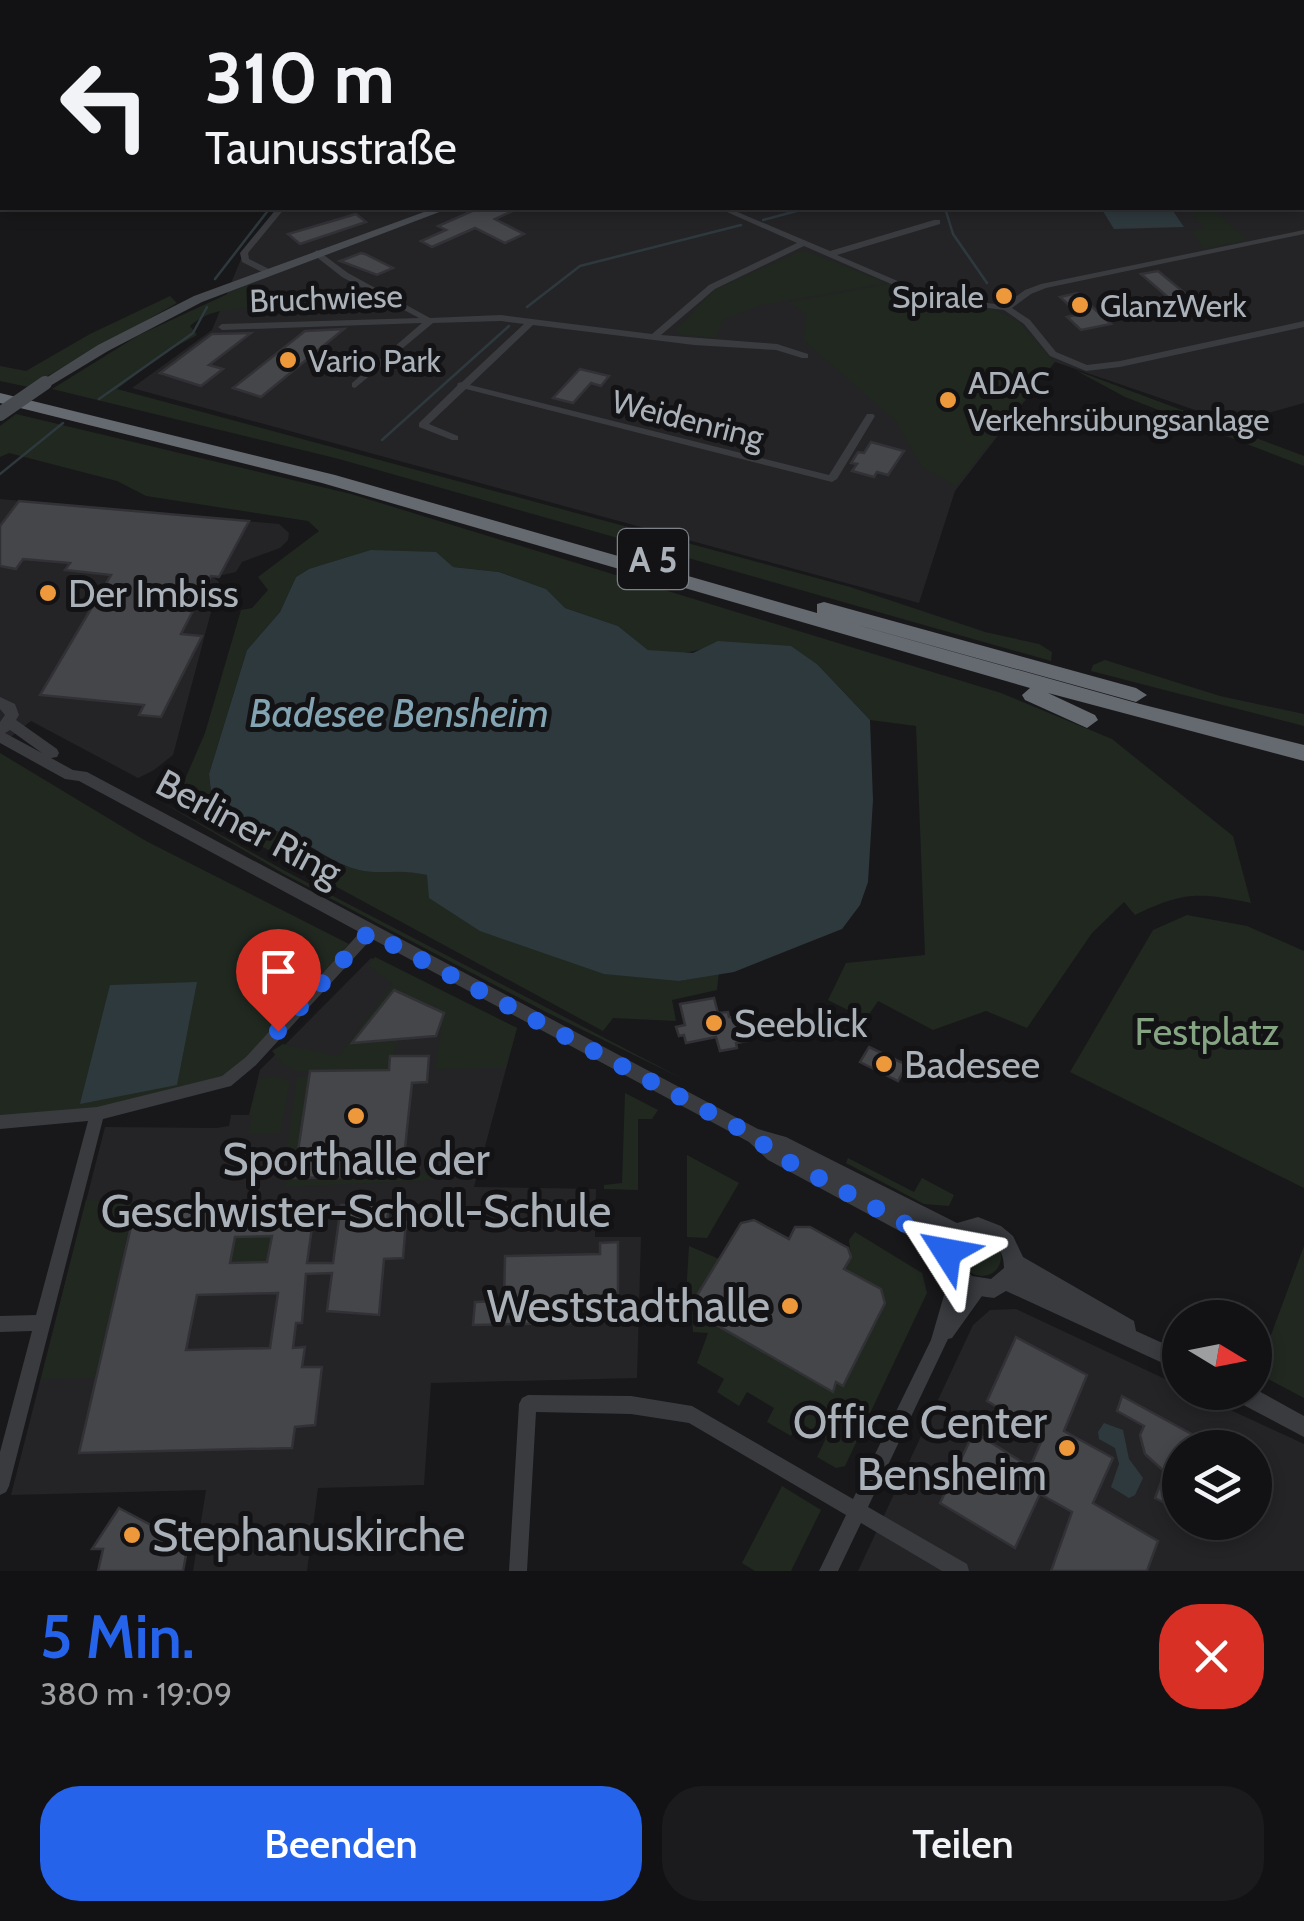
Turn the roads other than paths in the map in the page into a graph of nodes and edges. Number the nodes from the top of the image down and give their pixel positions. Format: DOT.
graph roads {
  1 [pos="279,210"];
  2 [pos="438,210"];
  3 [pos="727,210"];
  4 [pos="937,222"];
  5 [pos="1304,232"];
  6 [pos="804,243"];
  7 [pos="317,253"];
  8 [pos="830,254"];
  9 [pos="266,271"];
  10 [pos="1006,308"];
  11 [pos="430,320"];
  12 [pos="530,323"];
  13 [pos="1304,324"];
  14 [pos="222,327"];
  15 [pos="654,337"];
  16 [pos="805,356"];
  17 [pos="356,385"];
  18 [pos="0,386"];
  19 [pos="461,386"];
  20 [pos="0,398"];
  21 [pos="0,414"];
  22 [pos="870,416"];
  23 [pos="455,438"];
  24 [pos="984,672"];
  25 [pos="0,702"];
  26 [pos="1086,720"];
  27 [pos="3,730"];
  28 [pos="1304,737"];
  29 [pos="1304,753"];
  30 [pos="369,932"];
  31 [pos="97,1114"];
  32 [pos="0,1122"];
  33 [pos="952,1242"];
  34 [pos="1011,1272"];
  35 [pos="957,1278"];
  36 [pos="978,1289"];
  37 [pos="0,1324"];
  38 [pos="40,1324"];
  39 [pos="939,1342"];
  40 [pos="1162,1351"];
  41 [pos="1272,1410"];
  42 [pos="1304,1427"];
  43 [pos="0,1486"];
  44 [pos="858,1509"];
  45 [pos="518,1571"];
  46 [pos="828,1571"];
  47 [pos="960,1571"];
  1 -- 9 [label="street"];
  2 -- 7 [label="main road"];
  3 -- 6 [label="street"];
  4 -- 8 [label="street"];
  5 -- 10 [label="street"];
  6 -- 8 [label="street"];
  6 -- 15 [label="street, Weidenring"];
  7 -- 9 [label="main road"];
  7 -- 11 [label="street"];
  8 -- 10 [label="street"];
  9 -- 21 [label="main road, bridge"];
  10 -- 13 [label="street"];
  11 -- 12 [label="street, Bruchwiese"];
  11 -- 14 [label="street, Bruchwiese"];
  11 -- 17 [label="street"];
  12 -- 15 [label="street, Weidenring"];
  12 -- 19 [label="street"];
  15 -- 16 [label="street, Weidenring"];
  18 -- 28 [label="highway, A 5"];
  19 -- 22 [label="street, Weidenring"];
  19 -- 23 [label="street"];
  20 -- 24 [label="highway, A 5"];
  24 -- 26 [label="highway"];
  24 -- 29 [label="highway, A 5"];
  25 -- 27 [label="street, Berliner Ring"];
  27 -- 30 [label="street, Berliner Ring"];
  30 -- 31 [label="street"];
  30 -- 33 [label="street, Berliner Ring"];
  31 -- 32 [label="street"];
  31 -- 38 [label="street"];
  33 -- 34 [label="street, Berliner Ring"];
  33 -- 35 [label="street"];
  34 -- 36 [label="street"];
  34 -- 40 [label="street, Berliner Ring"];
  35 -- 36 [label="street"];
  35 -- 39 [label="street"];
  36 -- 39 [label="street"];
  37 -- 38 [label="street"];
  38 -- 43 [label="street"];
  39 -- 44 [label="street"];
  41 -- 42 [label="street"];
  44 -- 45 [label="street"];
  44 -- 46 [label="street"];
  44 -- 47 [label="street"];
}
